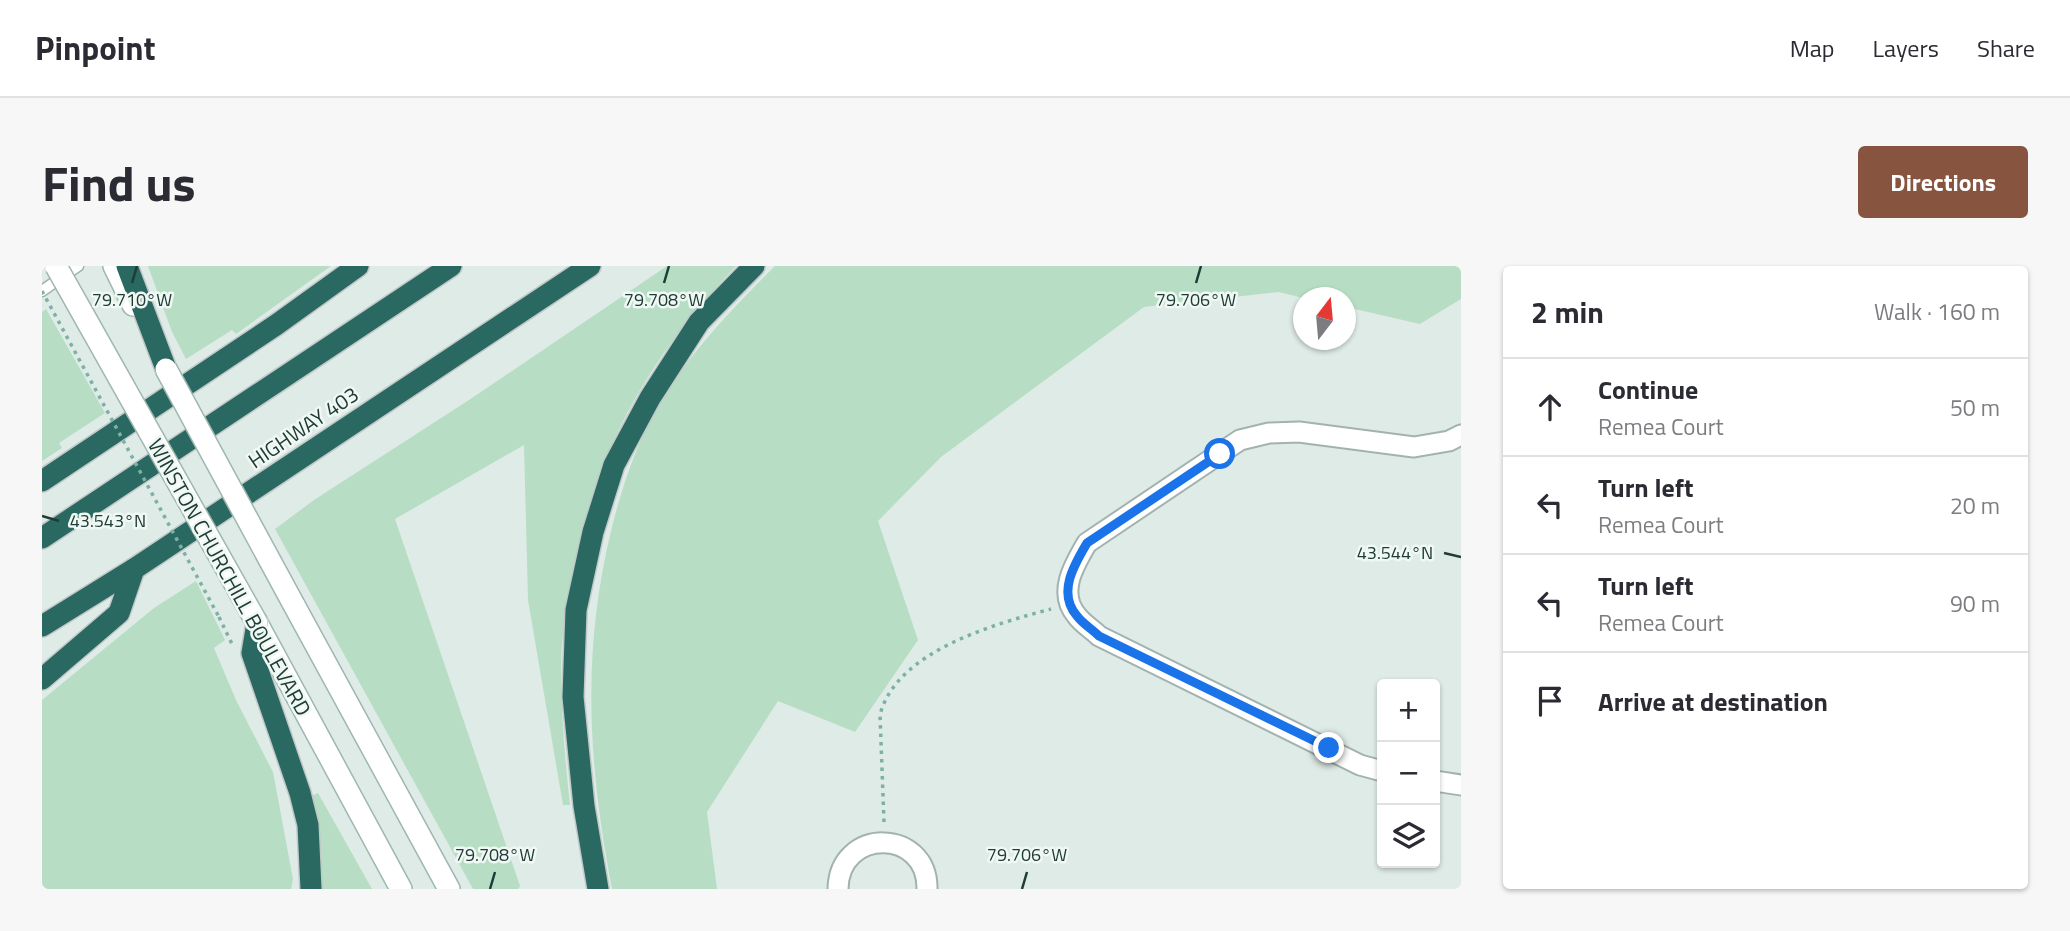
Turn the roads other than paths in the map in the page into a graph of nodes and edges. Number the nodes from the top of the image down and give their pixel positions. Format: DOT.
graph roads {
  1 [pos="56,266"];
  2 [pos="78,266"];
  3 [pos="114,266"];
  4 [pos="127,266"];
  5 [pos="358,266"];
  6 [pos="451,266"];
  7 [pos="590,266"];
  8 [pos="754,266"];
  9 [pos="42,291"];
  10 [pos="166,369"];
  11 [pos="1461,435"];
  12 [pos="42,481"];
  13 [pos="42,538"];
  14 [pos="134,569"];
  15 [pos="257,623"];
  16 [pos="42,626"];
  17 [pos="42,679"];
  18 [pos="1377,770"];
  19 [pos="1440,782"];
  20 [pos="1461,785"];
  21 [pos="311,889"];
  22 [pos="401,889"];
  23 [pos="449,889"];
  24 [pos="598,889"];
  25 [pos="838,889"];
  26 [pos="927,889"];
  1 -- 15 [label="main road, WINSTON CHURCHILL BOULEVARD, bridge"];
  2 -- 9 [label="lane"];
  3 -- 10 [label="main road, WINSTON CHURCHILL BOULEVARD"];
  4 -- 10 [label="highway"];
  5 -- 12 [label="highway"];
  6 -- 13 [label="highway"];
  7 -- 14 [label="highway, HIGHWAY 403"];
  8 -- 24 [label="highway"];
  10 -- 23 [label="main road, WINSTON CHURCHILL BOULEVARD, bridge"];
  11 -- 18 [label="street"];
  14 -- 16 [label="highway, HIGHWAY 403"];
  14 -- 17 [label="highway"];
  15 -- 21 [label="highway"];
  15 -- 22 [label="main road, WINSTON CHURCHILL BOULEVARD"];
  19 -- 20 [label="street"];
  25 -- 26 [label="street"];
}
